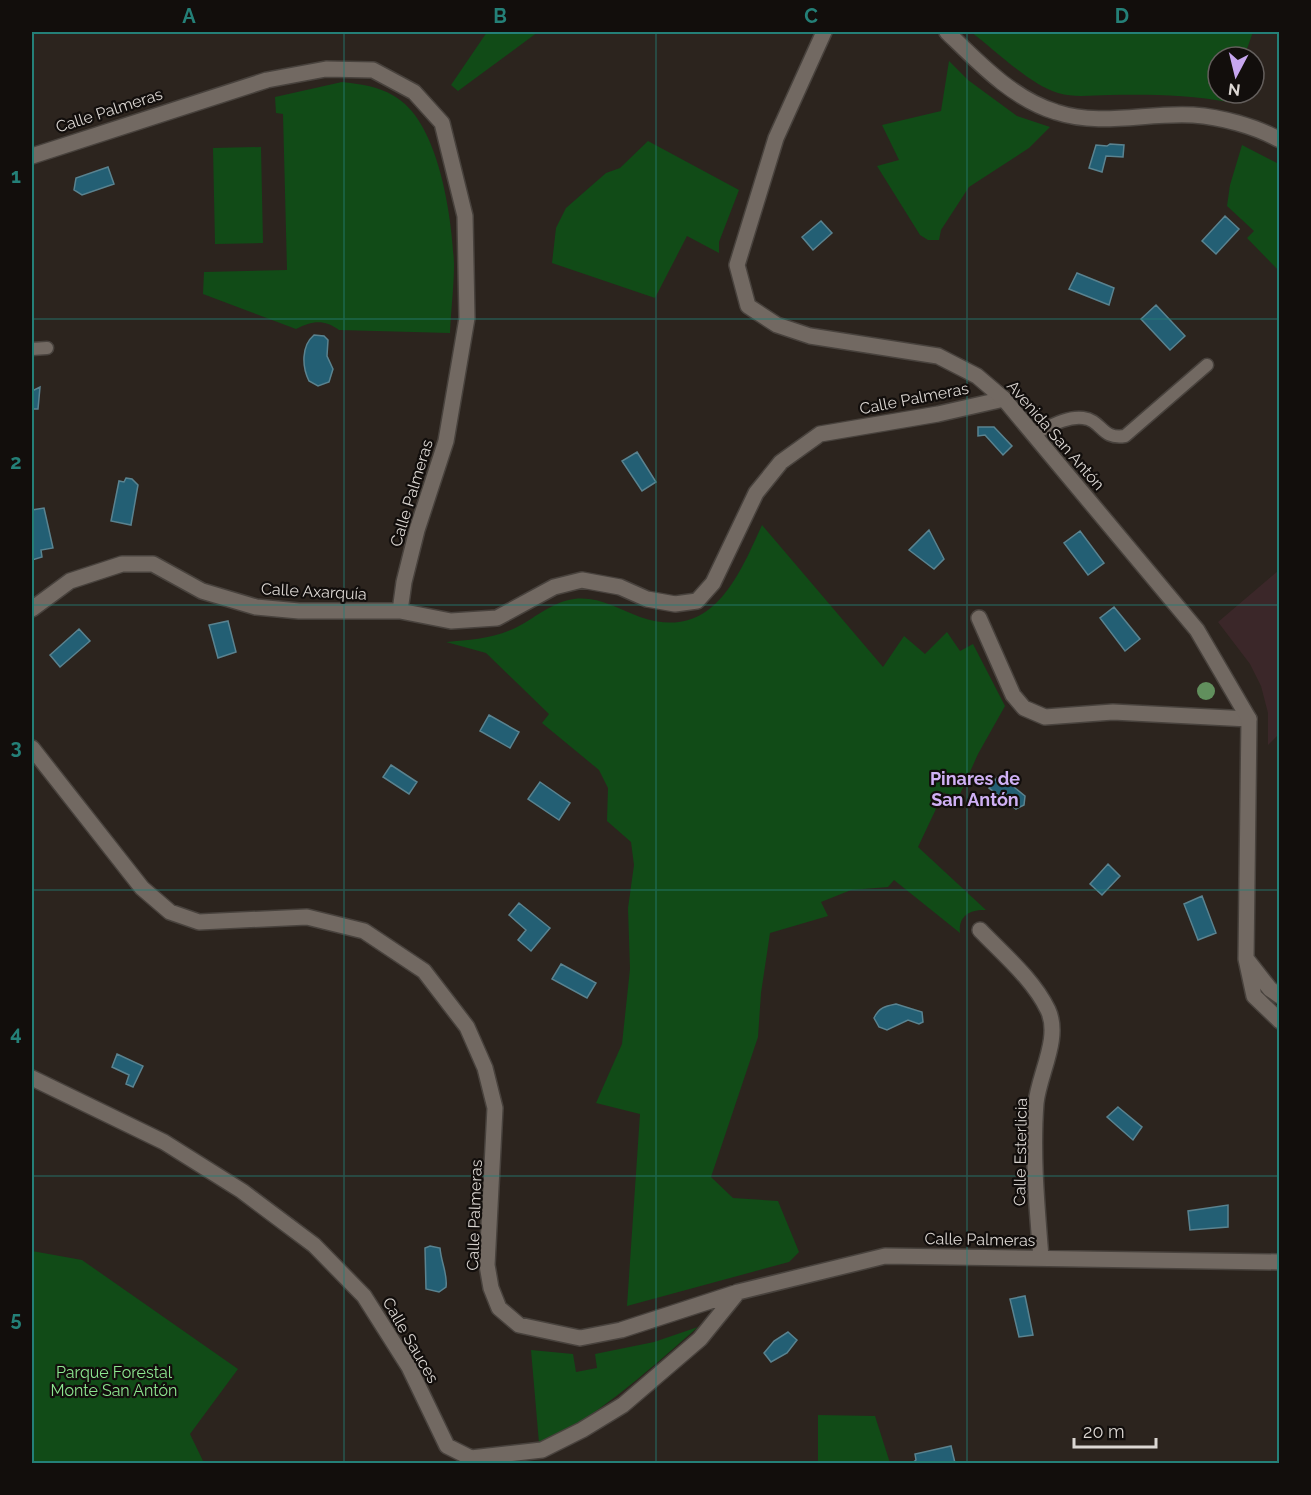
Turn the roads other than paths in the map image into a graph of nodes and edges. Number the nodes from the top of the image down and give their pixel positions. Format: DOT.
graph roads {
  1 [pos="824,32"];
  2 [pos="947,32"];
  3 [pos="1280,140"];
  4 [pos="32,156"];
  5 [pos="47,348"];
  6 [pos="32,349"];
  7 [pos="1207,365"];
  8 [pos="1004,399"];
  9 [pos="1034,434"];
  10 [pos="32,609"];
  11 [pos="400,611"];
  12 [pos="979,618"];
  13 [pos="1249,719"];
  14 [pos="32,748"];
  15 [pos="980,930"];
  16 [pos="1246,959"];
  17 [pos="1280,996"];
  18 [pos="1280,1021"];
  19 [pos="32,1078"];
  20 [pos="1041,1258"];
  21 [pos="1280,1262"];
  22 [pos="738,1292"];
  1 -- 8 [label="street, Avenida San Antón"];
  2 -- 3 [label="street"];
  4 -- 11 [label="street, Calle Palmeras"];
  5 -- 6 [label="lane"];
  7 -- 9 [label="lane"];
  8 -- 9 [label="street, Avenida San Antón"];
  8 -- 11 [label="street, Calle Palmeras"];
  9 -- 13 [label="street, Avenida San Antón"];
  10 -- 11 [label="street, Calle Axarquía"];
  12 -- 13 [label="street"];
  13 -- 16 [label="street"];
  14 -- 22 [label="street, Calle Palmeras"];
  15 -- 20 [label="street, Calle Esterlicia"];
  16 -- 17 [label="street"];
  16 -- 18 [label="street"];
  19 -- 22 [label="street, Calle Sauces"];
  20 -- 21 [label="street, Calle Palmeras"];
  20 -- 22 [label="street, Calle Palmeras"];
}
